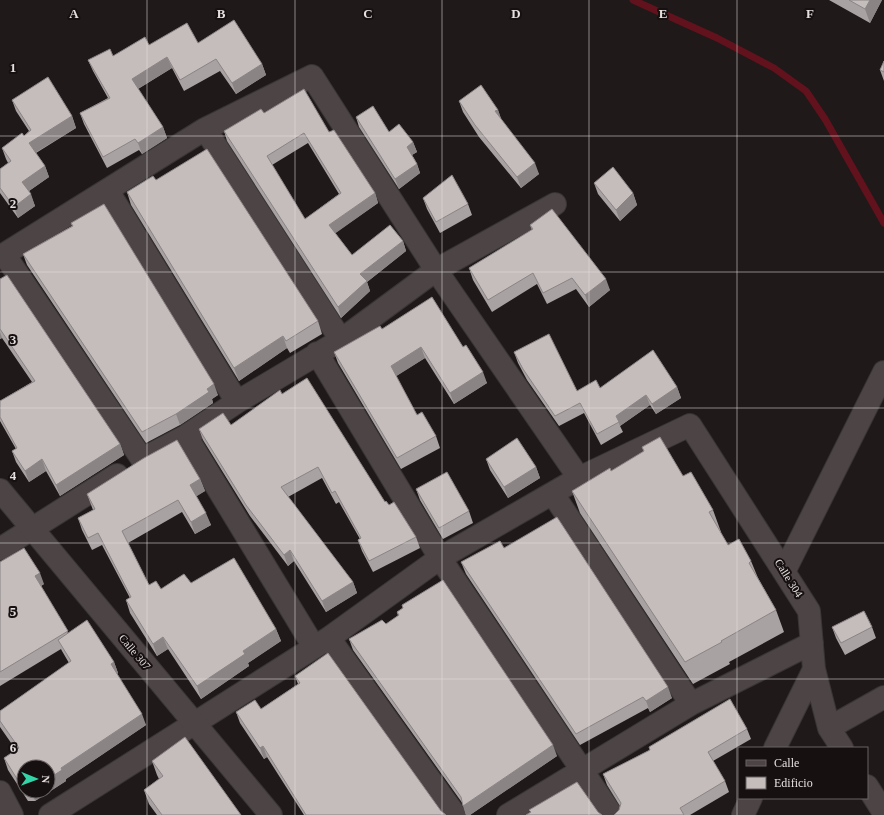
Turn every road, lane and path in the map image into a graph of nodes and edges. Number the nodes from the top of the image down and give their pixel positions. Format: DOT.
graph roads {
  1 [pos="205,129"];
  2 [pos="108,191"];
  3 [pos="555,204"];
  4 [pos="2,256"];
  5 [pos="436,270"];
  6 [pos="341,340"];
  7 [pos="317,353"];
  8 [pos="884,372"];
  9 [pos="237,402"];
  10 [pos="186,436"];
  11 [pos="142,459"];
  12 [pos="579,478"];
  13 [pos="0,490"];
  14 [pos="553,494"];
  15 [pos="31,528"];
  16 [pos="0,549"];
  17 [pos="440,558"];
  18 [pos="785,570"];
  19 [pos="322,643"];
  20 [pos="812,643"];
  21 [pos="814,669"];
  22 [pos="884,697"];
  23 [pos="691,704"];
  24 [pos="195,724"];
  25 [pos="829,728"];
  26 [pos="775,747"];
  27 [pos="841,747"];
  28 [pos="581,769"];
  29 [pos="868,788"];
  30 [pos="0,792"];
  31 [pos="751,799"];
  32 [pos="884,813"];
  33 [pos="12,815"];
  34 [pos="50,815"];
  35 [pos="271,815"];
  36 [pos="455,815"];
  37 [pos="508,815"];
  38 [pos="612,815"];
  39 [pos="743,815"];
  1 -- 2 [label="street"];
  1 -- 5 [label="street"];
  1 -- 6 [label="street"];
  2 -- 4 [label="street"];
  2 -- 9 [label="street"];
  3 -- 5 [label="street"];
  4 -- 11 [label="street"];
  5 -- 6 [label="street"];
  5 -- 12 [label="street"];
  6 -- 7 [label="street"];
  7 -- 9 [label="street"];
  7 -- 17 [label="street"];
  8 -- 18 [label="street"];
  9 -- 10 [label="street"];
  10 -- 11 [label="street"];
  10 -- 19 [label="street"];
  11 -- 15 [label="street"];
  12 -- 14 [label="street"];
  12 -- 18 [label="street, Calle 304"];
  13 -- 15 [label="street, Calle 307"];
  14 -- 17 [label="street"];
  14 -- 23 [label="street"];
  15 -- 16 [label="street"];
  15 -- 24 [label="street, Calle 307"];
  17 -- 19 [label="street"];
  17 -- 28 [label="street"];
  18 -- 20 [label="street, Calle 304"];
  19 -- 24 [label="street"];
  19 -- 36 [label="street"];
  20 -- 21 [label="street, Calle 304"];
  20 -- 23 [label="street"];
  21 -- 25 [label="street, Calle 304"];
  21 -- 26 [label="street"];
  22 -- 25 [label="street"];
  23 -- 28 [label="street"];
  24 -- 34 [label="street"];
  24 -- 35 [label="street, Calle 307"];
  25 -- 27 [label="street, Calle 304"];
  28 -- 37 [label="street"];
  28 -- 38 [label="street"];
  29 -- 32 [label="street"];
  30 -- 33 [label="street"];
  31 -- 39 [label="street"];
}
